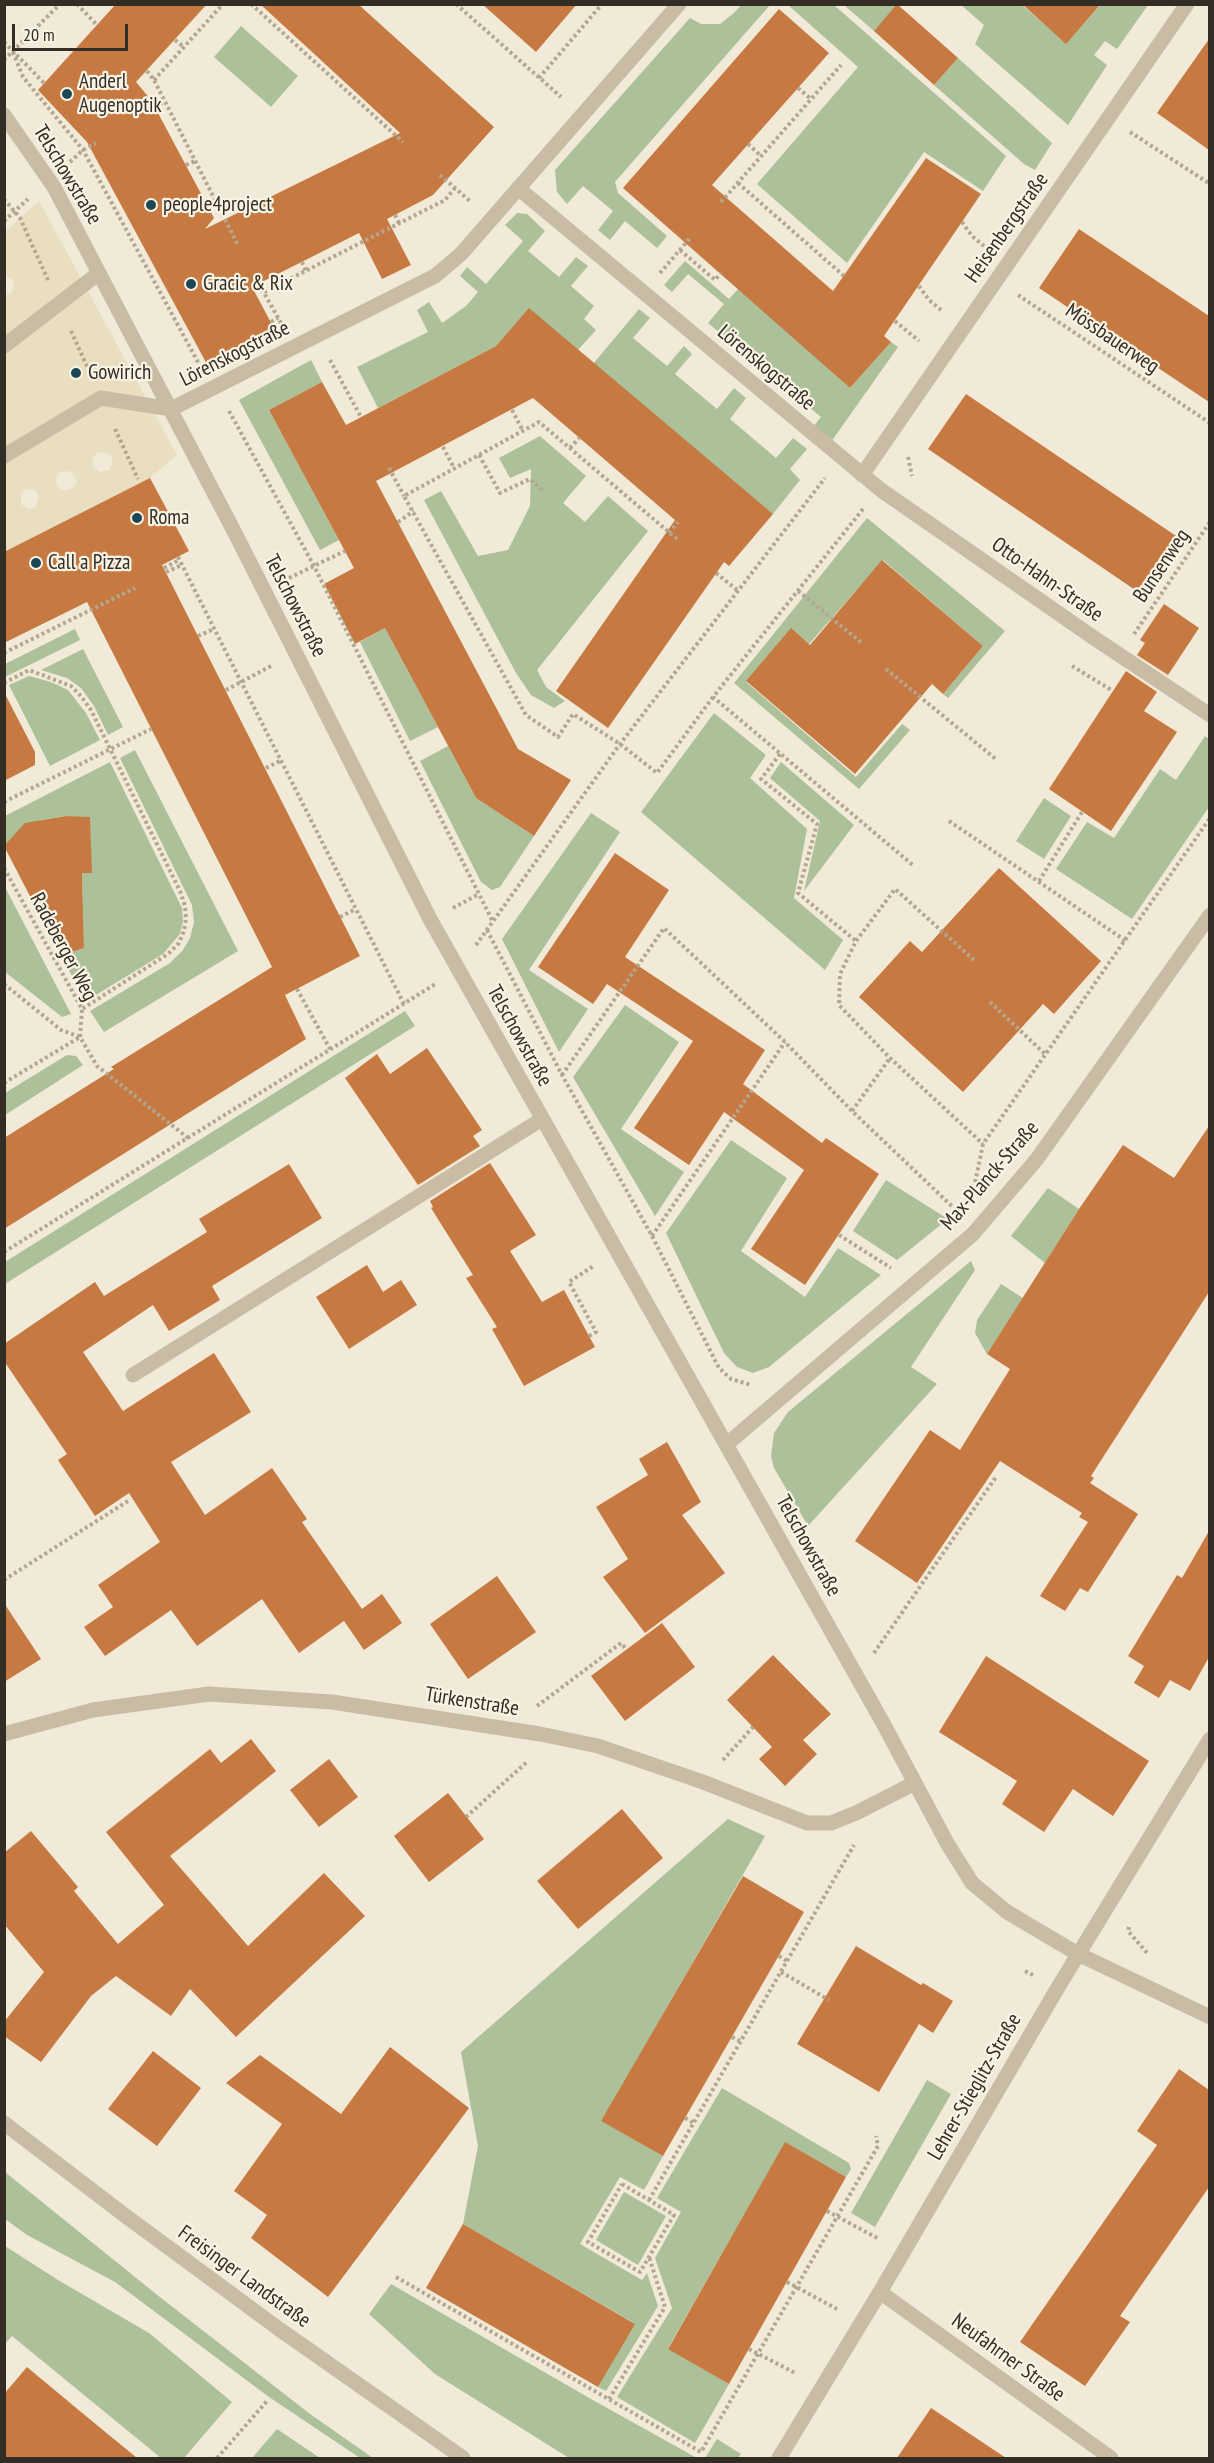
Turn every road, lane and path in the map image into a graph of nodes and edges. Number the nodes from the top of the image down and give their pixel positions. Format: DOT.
graph roads {
  1 [pos="60,4"];
  2 [pos="77,4"];
  3 [pos="223,4"];
  4 [pos="251,4"];
  5 [pos="456,4"];
  6 [pos="602,4"];
  7 [pos="679,4"];
  8 [pos="1187,4"];
  9 [pos="264,8"];
  10 [pos="260,13"];
  11 [pos="97,25"];
  12 [pos="175,40"];
  13 [pos="4,42"];
  14 [pos="184,47"];
  15 [pos="14,52"];
  16 [pos="4,60"];
  17 [pos="841,65"];
  18 [pos="328,66"];
  19 [pos="147,71"];
  20 [pos="323,71"];
  21 [pos="154,80"];
  22 [pos="44,83"];
  23 [pos="798,88"];
  24 [pos="811,99"];
  25 [pos="164,102"];
  26 [pos="149,110"];
  27 [pos="4,115"];
  28 [pos="1109,117"];
  29 [pos="403,142"];
  30 [pos="96,143"];
  31 [pos="748,144"];
  32 [pos="83,150"];
  33 [pos="761,156"];
  34 [pos="195,160"];
  35 [pos="186,165"];
  36 [pos="440,175"];
  37 [pos="738,183"];
  38 [pos="1209,184"];
  39 [pos="455,188"];
  40 [pos="518,188"];
  41 [pos="4,199"];
  42 [pos="721,202"];
  43 [pos="474,204"];
  44 [pos="395,215"];
  45 [pos="962,222"];
  46 [pos="399,223"];
  47 [pos="691,237"];
  48 [pos="238,245"];
  49 [pos="984,246"];
  50 [pos="680,250"];
  51 [pos="302,262"];
  52 [pos="306,271"];
  53 [pos="99,273"];
  54 [pos="721,273"];
  55 [pos="844,276"];
  56 [pos="997,280"];
  57 [pos="260,284"];
  58 [pos="919,286"];
  59 [pos="264,292"];
  60 [pos="643,292"];
  61 [pos="58,303"];
  62 [pos="941,310"];
  63 [pos="278,318"];
  64 [pos="895,321"];
  65 [pos="271,322"];
  66 [pos="317,336"];
  67 [pos="919,341"];
  68 [pos="4,346"];
  69 [pos="295,347"];
  70 [pos="216,387"];
  71 [pos="101,398"];
  72 [pos="171,410"];
  73 [pos="512,410"];
  74 [pos="361,417"];
  75 [pos="1209,423"];
  76 [pos="523,431"];
  77 [pos="579,438"];
  78 [pos="443,447"];
  79 [pos="570,448"];
  80 [pos="908,454"];
  81 [pos="479,455"];
  82 [pos="4,456"];
  83 [pos="840,458"];
  84 [pos="389,468"];
  85 [pos="454,468"];
  86 [pos="862,475"];
  87 [pos="138,479"];
  88 [pos="542,490"];
  89 [pos="881,490"];
  90 [pos="404,496"];
  91 [pos="414,512"];
  92 [pos="398,522"];
  93 [pos="678,522"];
  94 [pos="1209,522"];
  95 [pos="669,533"];
  96 [pos="677,539"];
  97 [pos="345,551"];
  98 [pos="314,566"];
  99 [pos="165,570"];
  100 [pos="716,573"];
  101 [pos="135,588"];
  102 [pos="264,590"];
  103 [pos="737,590"];
  104 [pos="798,591"];
  105 [pos="44,624"];
  106 [pos="214,628"];
  107 [pos="48,631"];
  108 [pos="198,636"];
  109 [pos="862,643"];
  110 [pos="4,653"];
  111 [pos="295,653"];
  112 [pos="1120,656"];
  113 [pos="1072,666"];
  114 [pos="886,669"];
  115 [pos="241,682"];
  116 [pos="4,683"];
  117 [pos="226,690"];
  118 [pos="1113,691"];
  119 [pos="713,697"];
  120 [pos="1209,715"];
  121 [pos="151,729"];
  122 [pos="620,744"];
  123 [pos="110,750"];
  124 [pos="780,754"];
  125 [pos="280,760"];
  126 [pos="997,760"];
  127 [pos="266,768"];
  128 [pos="4,802"];
  129 [pos="1082,812"];
  130 [pos="1209,818"];
  131 [pos="949,821"];
  132 [pos="914,866"];
  133 [pos="5,870"];
  134 [pos="1039,881"];
  135 [pos="356,909"];
  136 [pos="1209,915"];
  137 [pos="340,917"];
  138 [pos="493,922"];
  139 [pos="487,930"];
  140 [pos="1126,940"];
  141 [pos="856,941"];
  142 [pos="974,960"];
  143 [pos="458,970"];
  144 [pos="4,984"];
  145 [pos="297,989"];
  146 [pos="990,1002"];
  147 [pos="404,1004"];
  148 [pos="82,1009"];
  149 [pos="80,1037"];
  150 [pos="785,1042"];
  151 [pos="330,1049"];
  152 [pos="1046,1055"];
  153 [pos="890,1058"];
  154 [pos="562,1075"];
  155 [pos="4,1083"];
  156 [pos="852,1111"];
  157 [pos="542,1119"];
  158 [pos="188,1138"];
  159 [pos="983,1144"];
  160 [pos="972,1199"];
  161 [pos="959,1213"];
  162 [pos="839,1234"];
  163 [pos="652,1236"];
  164 [pos="4,1252"];
  165 [pos="598,1263"];
  166 [pos="899,1273"];
  167 [pos="589,1336"];
  168 [pos="133,1375"];
  169 [pos="758,1384"];
  170 [pos="727,1444"];
  171 [pos="996,1477"];
  172 [pos="128,1501"];
  173 [pos="4,1580"];
  174 [pos="867,1643"];
  175 [pos="626,1649"];
  176 [pos="873,1654"];
  177 [pos="879,1663"];
  178 [pos="753,1727"];
  179 [pos="508,1729"];
  180 [pos="4,1734"];
  181 [pos="1209,1739"];
  182 [pos="530,1759"];
  183 [pos="703,1782"];
  184 [pos="915,1783"];
  185 [pos="466,1817"];
  186 [pos="856,1842"];
  187 [pos="1129,1924"];
  188 [pos="1078,1954"];
  189 [pos="1149,1954"];
  190 [pos="779,1956"];
  191 [pos="787,1961"];
  192 [pos="781,1972"];
  193 [pos="829,2000"];
  194 [pos="1209,2017"];
  195 [pos="732,2037"];
  196 [pos="740,2042"];
  197 [pos="685,2118"];
  198 [pos="4,2123"];
  199 [pos="693,2123"];
  200 [pos="876,2136"];
  201 [pos="649,2200"];
  202 [pos="827,2211"];
  203 [pos="837,2216"];
  204 [pos="879,2239"];
  205 [pos="649,2257"];
  206 [pos="396,2277"];
  207 [pos="787,2282"];
  208 [pos="796,2287"];
  209 [pos="880,2292"];
  210 [pos="837,2308"];
  211 [pos="748,2349"];
  212 [pos="758,2354"];
  213 [pos="797,2374"];
  214 [pos="609,2399"];
  215 [pos="268,2400"];
  216 [pos="217,2458"];
  217 [pos="464,2458"];
  218 [pos="779,2458"];
  219 [pos="1111,2458"];
  1 -- 15 [label="path"];
  2 -- 11 [label="path"];
  3 -- 14 [label="path"];
  4 -- 10 [label="path"];
  5 -- 6 [label="path"];
  7 -- 40 [label="street, Lörenskogstraße"];
  8 -- 28 [label="street, Heisenbergstraße"];
  9 -- 10 [label="path"];
  10 -- 20 [label="path"];
  12 -- 14 [label="path"];
  13 -- 15 [label="path"];
  14 -- 21 [label="path"];
  15 -- 16 [label="path"];
  15 -- 22 [label="path"];
  15 -- 32 [label="path"];
  17 -- 24 [label="path"];
  18 -- 20 [label="path"];
  19 -- 21 [label="path"];
  20 -- 29 [label="path"];
  21 -- 25 [label="path"];
  23 -- 24 [label="path"];
  24 -- 33 [label="path"];
  25 -- 26 [label="path"];
  25 -- 34 [label="path"];
  27 -- 53 [label="street, Telschowstraße"];
  28 -- 38 [label="path"];
  28 -- 56 [label="street, Heisenbergstraße"];
  30 -- 32 [label="path"];
  31 -- 33 [label="path"];
  32 -- 70 [label="path"];
  33 -- 37 [label="path"];
  34 -- 35 [label="path"];
  34 -- 48 [label="path"];
  36 -- 39 [label="path"];
  37 -- 42 [label="path"];
  37 -- 55 [label="path"];
  39 -- 43 [label="path"];
  39 -- 46 [label="path, Lörenskogstraße"];
  40 -- 60 [label="street, Lörenskogstraße"];
  40 -- 66 [label="street, Lörenskogstraße"];
  41 -- 61 [label="path"];
  44 -- 46 [label="path"];
  45 -- 49 [label="path"];
  46 -- 52 [label="path, Lörenskogstraße"];
  47 -- 50 [label="path"];
  50 -- 54 [label="path"];
  50 -- 60 [label="path"];
  51 -- 52 [label="path"];
  52 -- 59 [label="path, Lörenskogstraße"];
  53 -- 61 [label="street"];
  53 -- 72 [label="street, Telschowstraße"];
  56 -- 75 [label="path, Mössbauerweg"];
  56 -- 86 [label="street, Heisenbergstraße"];
  57 -- 59 [label="path"];
  58 -- 62 [label="path"];
  59 -- 63 [label="path"];
  60 -- 83 [label="street, Lörenskogstraße"];
  61 -- 68 [label="street"];
  61 -- 71 [label="path"];
  63 -- 65 [label="path, Lörenskogstraße"];
  63 -- 69 [label="path"];
  64 -- 67 [label="path"];
  66 -- 69 [label="street, Lörenskogstraße"];
  66 -- 74 [label="path, Lörenskogstraße"];
  69 -- 70 [label="street, Lörenskogstraße"];
  70 -- 72 [label="street, Lörenskogstraße"];
  70 -- 98 [label="path"];
  71 -- 72 [label="street"];
  71 -- 82 [label="street"];
  71 -- 87 [label="path"];
  72 -- 102 [label="street, Telschowstraße"];
  73 -- 76 [label="path"];
  76 -- 79 [label="path"];
  76 -- 81 [label="path"];
  77 -- 79 [label="path"];
  78 -- 85 [label="path"];
  79 -- 95 [label="path"];
  80 -- 89 [label="path"];
  81 -- 85 [label="path"];
  81 -- 88 [label="path"];
  83 -- 86 [label="street, Lörenskogstraße"];
  83 -- 103 [label="path"];
  84 -- 90 [label="path"];
  85 -- 90 [label="path"];
  86 -- 89 [label="street, Otto-Hahn-Straße"];
  89 -- 104 [label="path"];
  89 -- 112 [label="street, Otto-Hahn-Straße"];
  90 -- 91 [label="path"];
  91 -- 92 [label="path"];
  91 -- 122 [label="path"];
  93 -- 95 [label="path"];
  94 -- 112 [label="path, Bunsenweg"];
  95 -- 96 [label="path"];
  97 -- 98 [label="path"];
  98 -- 102 [label="path"];
  98 -- 138 [label="path"];
  99 -- 106 [label="path"];
  100 -- 103 [label="path"];
  101 -- 107 [label="path"];
  102 -- 111 [label="street, Telschowstraße"];
  103 -- 122 [label="path"];
  104 -- 109 [label="path"];
  104 -- 119 [label="path"];
  105 -- 107 [label="path"];
  106 -- 108 [label="path"];
  106 -- 115 [label="path"];
  107 -- 110 [label="path"];
  111 -- 115 [label="path"];
  111 -- 143 [label="street, Telschowstraße"];
  112 -- 120 [label="street, Otto-Hahn-Straße"];
  113 -- 118 [label="path"];
  114 -- 126 [label="path"];
  115 -- 117 [label="path"];
  115 -- 125 [label="path"];
  116 -- 123 [label="path"];
  119 -- 122 [label="path"];
  119 -- 124 [label="path"];
  121 -- 123 [label="path"];
  122 -- 138 [label="path"];
  123 -- 128 [label="path"];
  123 -- 148 [label="path"];
  124 -- 132 [label="path"];
  124 -- 141 [label="path"];
  125 -- 127 [label="path"];
  125 -- 135 [label="path"];
  129 -- 134 [label="path"];
  130 -- 140 [label="path"];
  131 -- 134 [label="path"];
  133 -- 148 [label="path, Radeberger Weg"];
  134 -- 140 [label="path"];
  135 -- 137 [label="path"];
  135 -- 147 [label="path"];
  136 -- 170 [label="street, Max-Planck-Straße"];
  138 -- 139 [label="path"];
  139 -- 143 [label="path"];
  139 -- 154 [label="path"];
  140 -- 152 [label="path"];
  141 -- 142 [label="path"];
  141 -- 153 [label="path"];
  143 -- 147 [label="path"];
  143 -- 157 [label="street, Telschowstraße"];
  144 -- 149 [label="path"];
  145 -- 151 [label="path"];
  146 -- 152 [label="path"];
  147 -- 151 [label="path"];
  148 -- 149 [label="path, Radeberger Weg"];
  149 -- 155 [label="path"];
  149 -- 158 [label="path"];
  150 -- 154 [label="path"];
  150 -- 156 [label="path"];
  150 -- 163 [label="path"];
  151 -- 158 [label="path"];
  152 -- 159 [label="path"];
  153 -- 156 [label="path"];
  153 -- 159 [label="path"];
  154 -- 163 [label="path"];
  156 -- 161 [label="path"];
  157 -- 168 [label="street, Telschowstraße"];
  157 -- 170 [label="street, Telschowstraße"];
  158 -- 164 [label="path"];
  159 -- 160 [label="path"];
  162 -- 166 [label="path"];
  163 -- 169 [label="path"];
  165 -- 167 [label="path"];
  170 -- 184 [label="street, Telschowstraße"];
  171 -- 176 [label="path"];
  172 -- 173 [label="path"];
  174 -- 176 [label="path"];
  175 -- 179 [label="path"];
  176 -- 177 [label="path"];
  178 -- 183 [label="path"];
  179 -- 180 [label="street, Türkenstraße"];
  179 -- 183 [label="street, Türkenstraße"];
  181 -- 188 [label="street, Lehrer-Stieglitz-Straße"];
  182 -- 185 [label="path"];
  183 -- 184 [label="street, Türkenstraße"];
  184 -- 188 [label="street, Telschowstraße"];
  186 -- 191 [label="path"];
  187 -- 189 [label="path"];
  188 -- 194 [label="street, Telschowstraße"];
  188 -- 209 [label="street, Lehrer-Stieglitz-Straße"];
  190 -- 191 [label="path"];
  191 -- 192 [label="path"];
  192 -- 193 [label="path"];
  192 -- 196 [label="path"];
  195 -- 196 [label="path"];
  196 -- 199 [label="path"];
  197 -- 199 [label="path"];
  198 -- 217 [label="street, Freisinger Landstraße"];
  199 -- 201 [label="path"];
  200 -- 203 [label="path"];
  201 -- 205 [label="path"];
  201 -- 205 [label="path"];
  202 -- 203 [label="path"];
  203 -- 204 [label="path"];
  203 -- 208 [label="path"];
  205 -- 214 [label="path"];
  206 -- 214 [label="path"];
  207 -- 208 [label="path"];
  208 -- 210 [label="path"];
  208 -- 212 [label="path"];
  209 -- 218 [label="street, Lehrer-Stieglitz-Straße"];
  209 -- 219 [label="street, Neufahrner Straße"];
  211 -- 212 [label="path"];
  212 -- 213 [label="path"];
  212 -- 214 [label="path"];
  215 -- 216 [label="path"];
}
